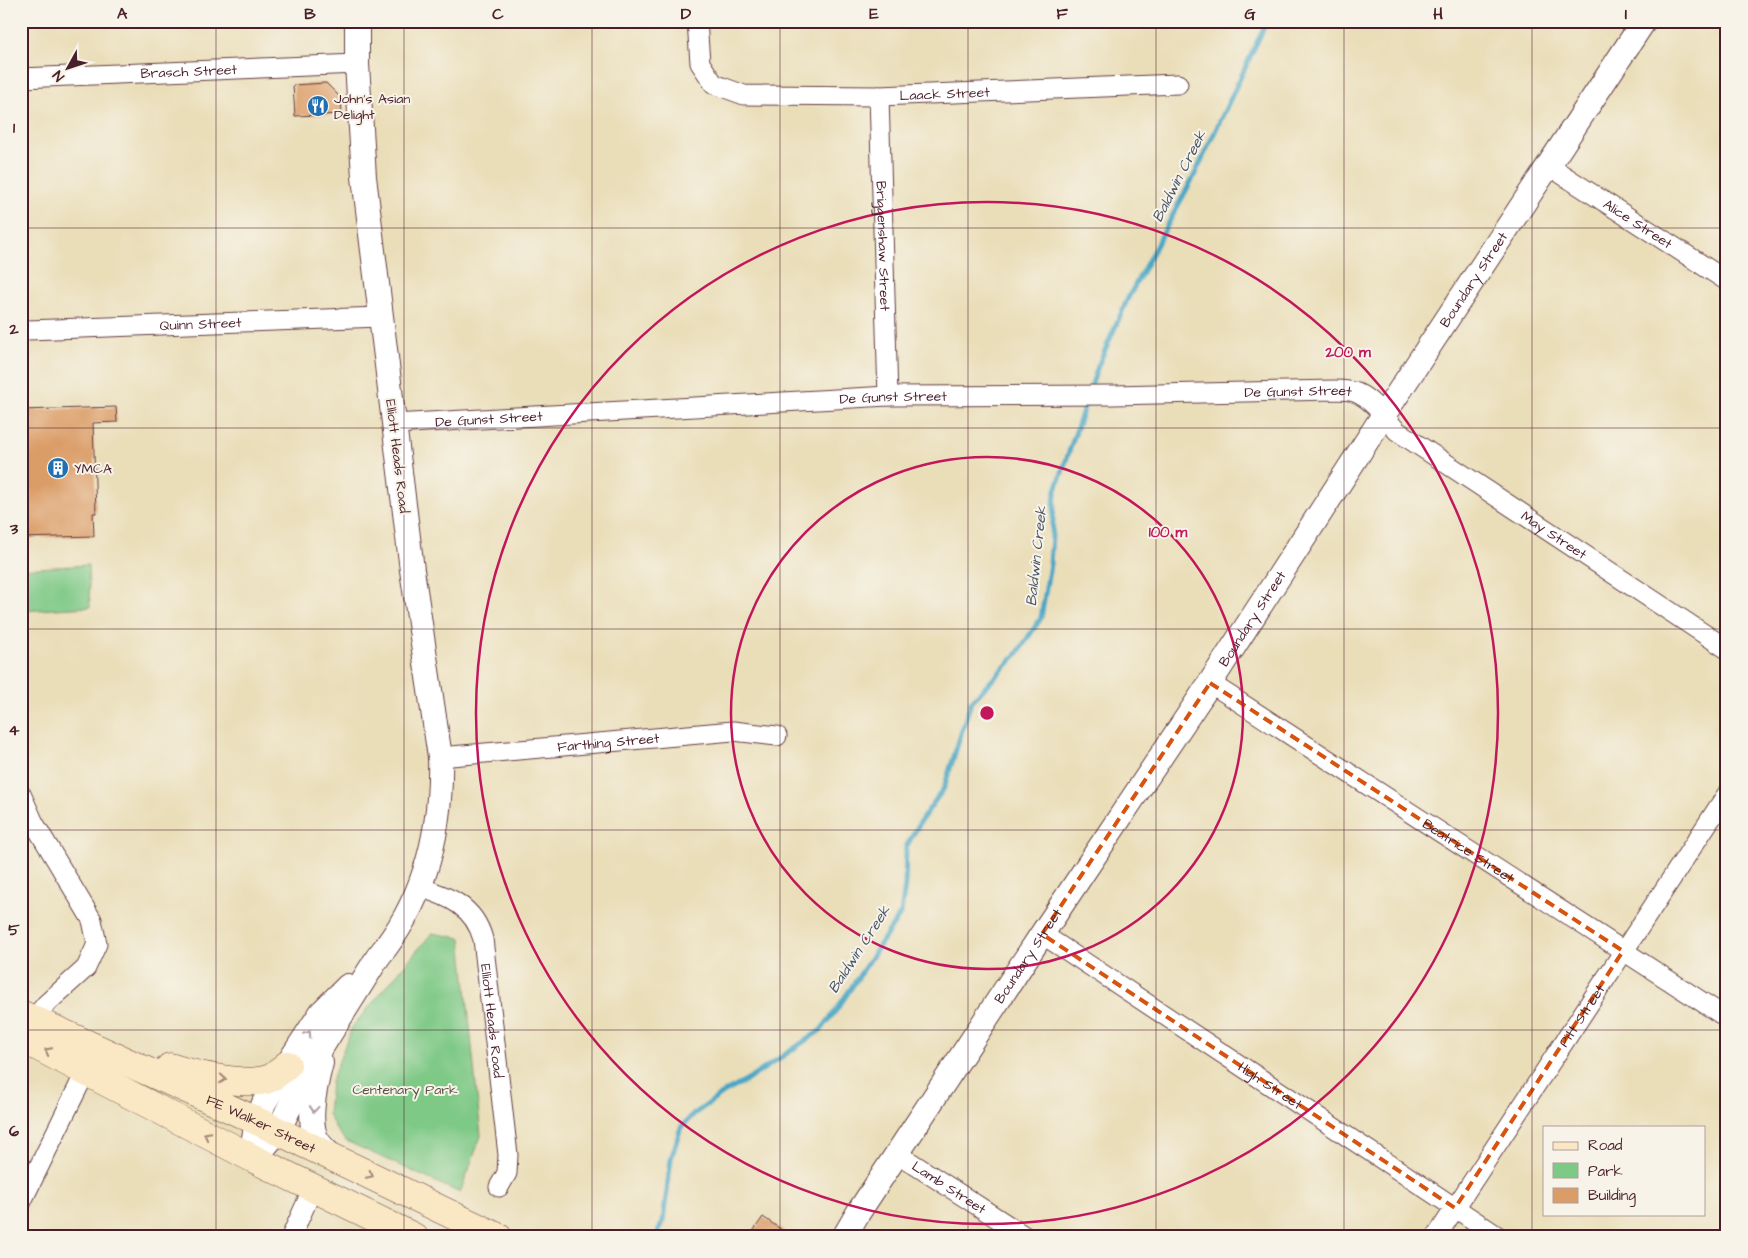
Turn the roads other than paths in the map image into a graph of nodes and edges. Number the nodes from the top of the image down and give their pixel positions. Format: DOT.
graph roads {
  1 [pos="357,21"];
  2 [pos="697,21"];
  3 [pos="1644,21"];
  4 [pos="357,64"];
  5 [pos="21,78"];
  6 [pos="1178,84"];
  7 [pos="879,96"];
  8 [pos="1549,166"];
  9 [pos="1727,281"];
  10 [pos="380,317"];
  11 [pos="21,328"];
  12 [pos="888,396"];
  13 [pos="1383,416"];
  14 [pos="394,424"];
  15 [pos="1727,649"];
  16 [pos="1210,683"];
  17 [pos="777,736"];
  18 [pos="440,757"];
  19 [pos="21,794"];
  20 [pos="1727,794"];
  21 [pos="419,886"];
  22 [pos="1042,934"];
  23 [pos="1623,951"];
  24 [pos="378,957"];
  25 [pos="1727,1018"];
  26 [pos="25,1028"];
  27 [pos="332,1028"];
  28 [pos="75,1038"];
  29 [pos="287,1065"];
  30 [pos="86,1071"];
  31 [pos="268,1126"];
  32 [pos="898,1154"];
  33 [pos="331,1156"];
  34 [pos="252,1158"];
  35 [pos="498,1187"];
  36 [pos="313,1188"];
  37 [pos="21,1203"];
  38 [pos="1455,1208"];
  39 [pos="858,1213"];
  40 [pos="291,1237"];
  41 [pos="414,1237"];
  42 [pos="498,1237"];
  43 [pos="836,1237"];
  44 [pos="844,1237"];
  45 [pos="1026,1237"];
  46 [pos="1436,1237"];
  47 [pos="1499,1237"];
  1 -- 4 [label="street, Elliott Heads Road"];
  2 -- 7 [label="street, Laack Street"];
  3 -- 8 [label="street, Boundary Street"];
  4 -- 5 [label="street, Brasch Street"];
  4 -- 10 [label="street, Elliott Heads Road"];
  6 -- 7 [label="street, Laack Street"];
  7 -- 12 [label="street, Briggenshaw Street"];
  8 -- 9 [label="street, Alice Street"];
  8 -- 13 [label="street, Boundary Street"];
  10 -- 11 [label="street, Quinn Street"];
  10 -- 14 [label="street, Elliott Heads Road"];
  12 -- 13 [label="street, De Gunst Street"];
  12 -- 14 [label="street, De Gunst Street"];
  13 -- 15 [label="street, May Street"];
  13 -- 16 [label="street, Boundary Street"];
  14 -- 18 [label="street, Elliott Heads Road"];
  16 -- 22 [label="street, Boundary Street"];
  16 -- 23 [label="street, Beatrice Street"];
  17 -- 18 [label="street, Farthing Street"];
  18 -- 21 [label="street, Elliott Heads Road"];
  19 -- 26 [label="street"];
  20 -- 23 [label="street, Pitt Street"];
  21 -- 24 [label="street, Elliott Heads Road"];
  21 -- 35 [label="street, Elliott Heads Road"];
  22 -- 32 [label="street, Boundary Street"];
  22 -- 38 [label="street, High Street"];
  23 -- 25 [label="street, Beatrice Street"];
  23 -- 38 [label="street, Pitt Street"];
  24 -- 27 [label="street, Elliott Heads Road"];
  29 -- 24 [label="street, Elliott Heads Road, one-way"];
  26 -- 28 [label="main road, FE Walker Street"];
  30 -- 26 [label="main road, one-way"];
  27 -- 31 [label="street, Elliott Heads Road"];
  27 -- 33 [label="street, one-way"];
  28 -- 29 [label="main road, one-way"];
  28 -- 31 [label="main road, FE Walker Street"];
  29 -- 31 [label="street, Elliott Heads Road"];
  34 -- 30 [label="main road, one-way"];
  30 -- 37 [label="street"];
  31 -- 33 [label="main road, FE Walker Street"];
  31 -- 34 [label="street, Elliott Heads Road"];
  32 -- 39 [label="street, Boundary Street"];
  32 -- 45 [label="street, Lamb Street"];
  33 -- 42 [label="main road, FE Walker Street, one-way"];
  34 -- 36 [label="main road"];
  36 -- 40 [label="street"];
  36 -- 41 [label="main road"];
  38 -- 46 [label="street, Pitt Street"];
  38 -- 47 [label="street, High Street"];
  39 -- 43 [label="street, Boundary Street"];
  39 -- 44 [label="street, Boundary Street"];
}
